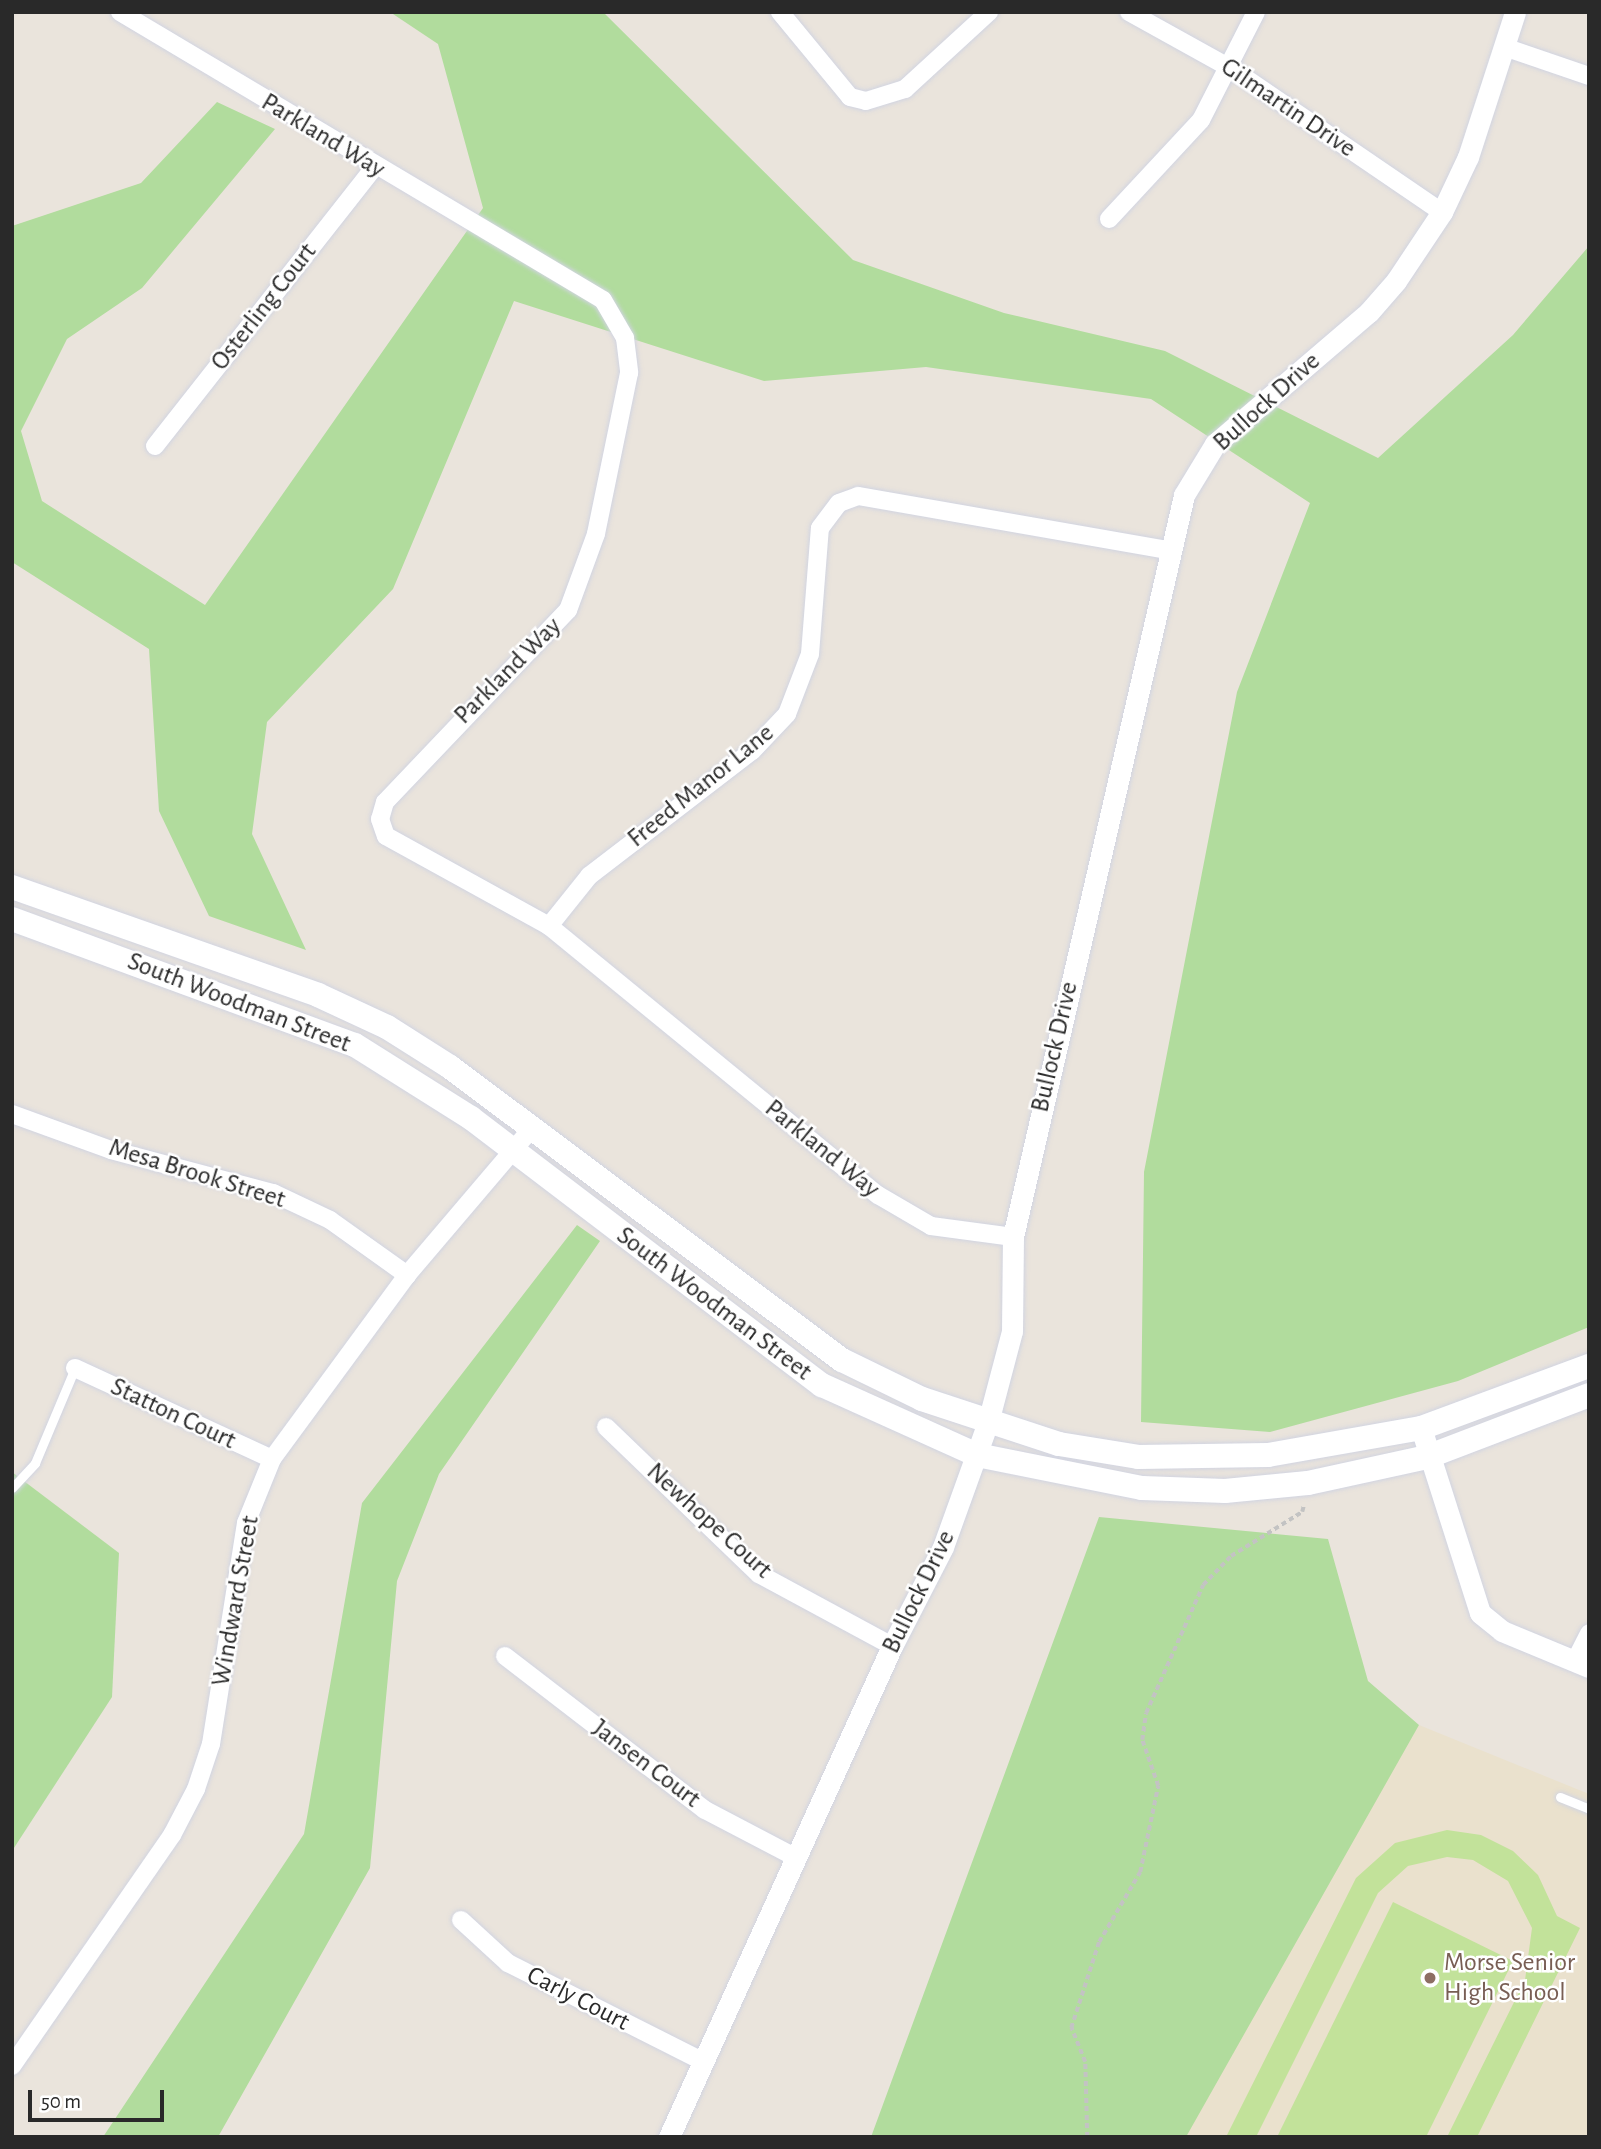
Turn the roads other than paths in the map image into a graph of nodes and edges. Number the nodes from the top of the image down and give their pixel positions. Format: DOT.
graph roads {
  1 [pos="120,12"];
  2 [pos="780,12"];
  3 [pos="989,12"];
  4 [pos="1129,12"];
  5 [pos="1256,12"];
  6 [pos="1515,12"];
  7 [pos="1504,47"];
  8 [pos="1232,69"];
  9 [pos="1589,76"];
  10 [pos="374,168"];
  11 [pos="1442,212"];
  12 [pos="1109,219"];
  13 [pos="155,446"];
  14 [pos="1166,550"];
  15 [pos="12,887"];
  16 [pos="12,919"];
  17 [pos="549,926"];
  18 [pos="12,1114"];
  19 [pos="531,1128"];
  20 [pos="513,1151"];
  21 [pos="1013,1237"];
  22 [pos="407,1275"];
  23 [pos="1589,1366"];
  24 [pos="75,1368"];
  25 [pos="1589,1395"];
  26 [pos="988,1422"];
  27 [pos="606,1427"];
  28 [pos="1421,1428"];
  29 [pos="977,1455"];
  30 [pos="1427,1457"];
  31 [pos="272,1459"];
  32 [pos="12,1488"];
  33 [pos="1589,1633"];
  34 [pos="892,1646"];
  35 [pos="505,1656"];
  36 [pos="1582,1664"];
  37 [pos="1560,1797"];
  38 [pos="1589,1809"];
  39 [pos="797,1858"];
  40 [pos="461,1920"];
  41 [pos="704,2062"];
  42 [pos="12,2066"];
  43 [pos="669,2137"];
  1 -- 10 [label="street, Parkland Way"];
  2 -- 3 [label="street"];
  4 -- 8 [label="street, Gilmartin Drive"];
  5 -- 8 [label="street"];
  6 -- 7 [label="street, Bullock Drive"];
  7 -- 9 [label="street"];
  7 -- 11 [label="street, Bullock Drive"];
  8 -- 11 [label="street, Gilmartin Drive"];
  8 -- 12 [label="street"];
  10 -- 13 [label="street, Osterling Court"];
  10 -- 17 [label="street, Parkland Way"];
  11 -- 14 [label="street, Bullock Drive"];
  14 -- 17 [label="street, Freed Manor Lane"];
  14 -- 21 [label="street, Bullock Drive"];
  15 -- 19 [label="main road, South Woodman Street"];
  16 -- 20 [label="main road, South Woodman Street"];
  17 -- 21 [label="street, Parkland Way"];
  18 -- 22 [label="street, Mesa Brook Street"];
  19 -- 20 [label="street, Windward Street"];
  19 -- 26 [label="main road, South Woodman Street"];
  20 -- 22 [label="street, Windward Street"];
  20 -- 29 [label="main road, South Woodman Street"];
  21 -- 26 [label="street, Bullock Drive"];
  22 -- 31 [label="street, Windward Street"];
  23 -- 28 [label="main road, South Woodman Street"];
  24 -- 31 [label="street, Statton Court"];
  24 -- 32 [label="lane"];
  25 -- 30 [label="main road, South Woodman Street"];
  26 -- 28 [label="main road, South Woodman Street"];
  26 -- 29 [label="street, Bullock Drive"];
  27 -- 34 [label="street, Newhope Court"];
  28 -- 30 [label="street"];
  29 -- 30 [label="main road, South Woodman Street"];
  29 -- 34 [label="street, Bullock Drive"];
  30 -- 36 [label="street"];
  31 -- 42 [label="street, Windward Street"];
  33 -- 36 [label="street"];
  34 -- 39 [label="street, Bullock Drive"];
  35 -- 39 [label="street, Jansen Court"];
  37 -- 38 [label="lane"];
  39 -- 41 [label="street, Bullock Drive"];
  40 -- 41 [label="street, Carly Court"];
  41 -- 43 [label="street, Bullock Drive"];
}
